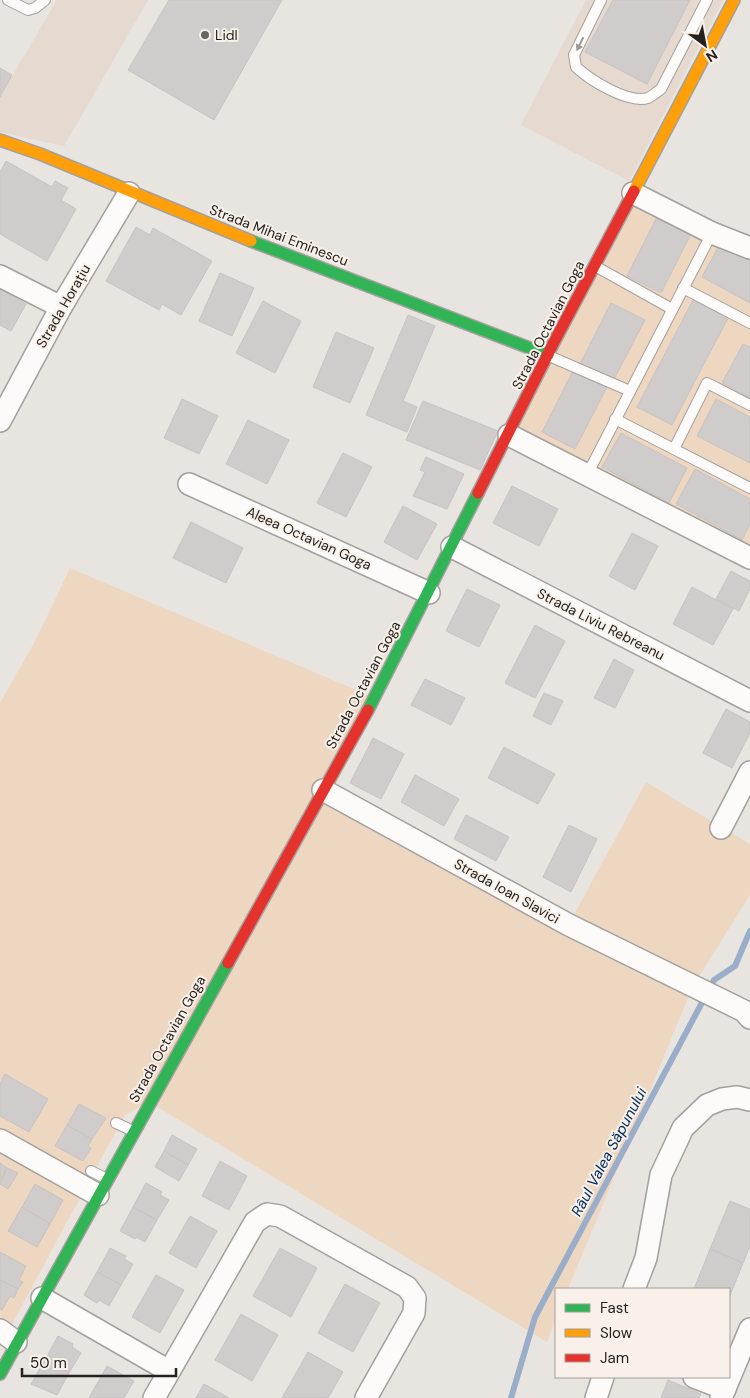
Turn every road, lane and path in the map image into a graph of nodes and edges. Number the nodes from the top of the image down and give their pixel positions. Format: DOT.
graph roads {
  1 [pos="8,0"];
  2 [pos="44,0"];
  3 [pos="601,0"];
  4 [pos="707,0"];
  5 [pos="734,0"];
  6 [pos="0,140"];
  7 [pos="129,193"];
  8 [pos="633,193"];
  9 [pos="712,233"];
  10 [pos="750,248"];
  11 [pos="595,266"];
  12 [pos="0,276"];
  13 [pos="683,288"];
  14 [pos="61,307"];
  15 [pos="672,309"];
  16 [pos="750,323"];
  17 [pos="548,355"];
  18 [pos="630,391"];
  19 [pos="750,404"];
  20 [pos="615,419"];
  21 [pos="0,421"];
  22 [pos="509,435"];
  23 [pos="674,449"];
  24 [pos="587,475"];
  25 [pos="189,484"];
  26 [pos="750,488"];
  27 [pos="452,547"];
  28 [pos="750,558"];
  29 [pos="429,592"];
  30 [pos="750,701"];
  31 [pos="750,772"];
  32 [pos="323,790"];
  33 [pos="721,828"];
  34 [pos="750,1018"];
  35 [pos="750,1100"];
  36 [pos="116,1123"];
  37 [pos="133,1131"];
  38 [pos="1,1143"];
  39 [pos="91,1171"];
  40 [pos="103,1187"];
  41 [pos="634,1288"];
  42 [pos="38,1300"];
  43 [pos="750,1329"];
  44 [pos="12,1337"];
  45 [pos="168,1372"];
  46 [pos="0,1374"];
  47 [pos="730,1376"];
  48 [pos="603,1378"];
  49 [pos="696,1378"];
  50 [pos="729,1378"];
  51 [pos="723,1393"];
  52 [pos="154,1398"];
  53 [pos="366,1398"];
  54 [pos="596,1398"];
  1 -- 2 [label="lane"];
  3 -- 4 [label="lane, one-way"];
  5 -- 8 [label="street, Strada Octavian Goga"];
  6 -- 7 [label="street, Strada Mihai Eminescu"];
  7 -- 14 [label="street, Strada Horațiu"];
  7 -- 17 [label="street, Strada Mihai Eminescu"];
  8 -- 9 [label="street"];
  8 -- 11 [label="street, Strada Octavian Goga"];
  9 -- 10 [label="street"];
  9 -- 13 [label="lane"];
  11 -- 15 [label="lane"];
  11 -- 17 [label="street, Strada Octavian Goga"];
  12 -- 14 [label="street"];
  13 -- 15 [label="lane"];
  13 -- 16 [label="lane"];
  14 -- 21 [label="street, Strada Horațiu"];
  15 -- 18 [label="lane"];
  17 -- 18 [label="lane"];
  17 -- 22 [label="street, Strada Octavian Goga"];
  18 -- 20 [label="lane"];
  19 -- 23 [label="lane"];
  20 -- 23 [label="lane"];
  20 -- 24 [label="lane"];
  22 -- 24 [label="street"];
  22 -- 27 [label="street, Strada Octavian Goga"];
  23 -- 26 [label="lane"];
  24 -- 28 [label="street"];
  25 -- 29 [label="street, Aleea Octavian Goga"];
  27 -- 29 [label="street, Strada Octavian Goga"];
  27 -- 30 [label="street, Strada Liviu Rebreanu"];
  29 -- 32 [label="street, Strada Octavian Goga"];
  31 -- 33 [label="street"];
  32 -- 34 [label="street, Strada Ioan Slavici"];
  32 -- 37 [label="street, Strada Octavian Goga"];
  35 -- 41 [label="street"];
  36 -- 37 [label="lane"];
  37 -- 40 [label="street, Strada Octavian Goga"];
  38 -- 40 [label="street"];
  39 -- 40 [label="lane"];
  40 -- 42 [label="street, Strada Octavian Goga"];
  42 -- 44 [label="street, Strada Octavian Goga"];
  42 -- 45 [label="street"];
  43 -- 47 [label="street"];
  44 -- 46 [label="street, Strada Octavian Goga"];
  45 -- 52 [label="street"];
  45 -- 53 [label="street"];
  48 -- 54 [label="street"];
  49 -- 51 [label="street"];
  50 -- 51 [label="street"];
}
